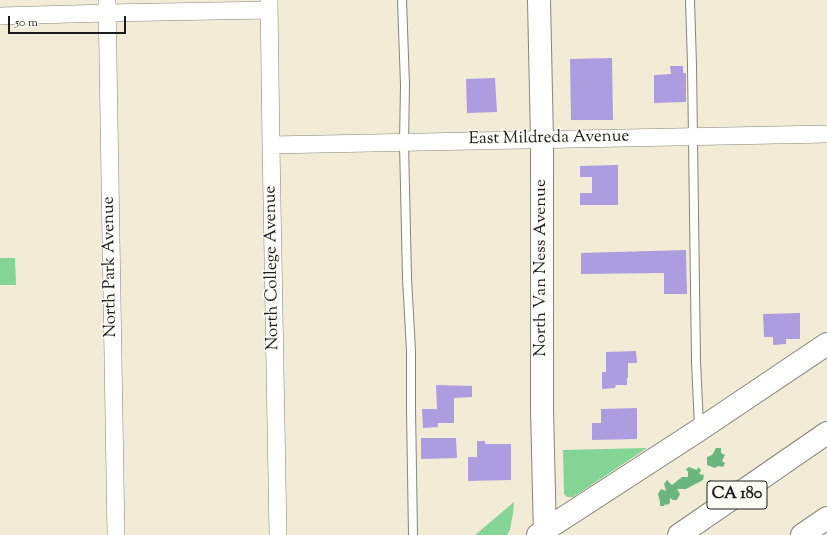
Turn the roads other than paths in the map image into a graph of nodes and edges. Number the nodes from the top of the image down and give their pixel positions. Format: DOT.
graph roads {
  1 [pos="402,0"];
  2 [pos="539,0"];
  3 [pos="690,0"];
  4 [pos="269,5"];
  5 [pos="107,6"];
  6 [pos="0,16"];
  7 [pos="827,134"];
  8 [pos="692,136"];
  9 [pos="542,140"];
  10 [pos="404,142"];
  11 [pos="271,145"];
  12 [pos="827,344"];
  13 [pos="699,430"];
  14 [pos="827,433"];
  15 [pos="827,518"];
  16 [pos="543,533"];
  17 [pos="116,535"];
  18 [pos="278,535"];
  19 [pos="413,535"];
  20 [pos="680,535"];
  21 [pos="802,535"];
  1 -- 10 [label="lane"];
  2 -- 9 [label="main road, North Van Ness Avenue"];
  3 -- 8 [label="lane"];
  4 -- 5 [label="street"];
  4 -- 11 [label="street, North College Avenue"];
  5 -- 6 [label="street"];
  5 -- 17 [label="street, North Park Avenue"];
  7 -- 8 [label="street, East Mildreda Avenue"];
  8 -- 9 [label="street, East Mildreda Avenue"];
  8 -- 13 [label="lane"];
  9 -- 10 [label="street, East Mildreda Avenue"];
  9 -- 16 [label="main road, North Van Ness Avenue"];
  10 -- 11 [label="street, East Mildreda Avenue"];
  10 -- 19 [label="lane"];
  11 -- 18 [label="street, North College Avenue"];
  12 -- 13 [label="main road"];
  13 -- 16 [label="main road"];
  14 -- 20 [label="main road, CA 180"];
  15 -- 21 [label="main road"];
}
